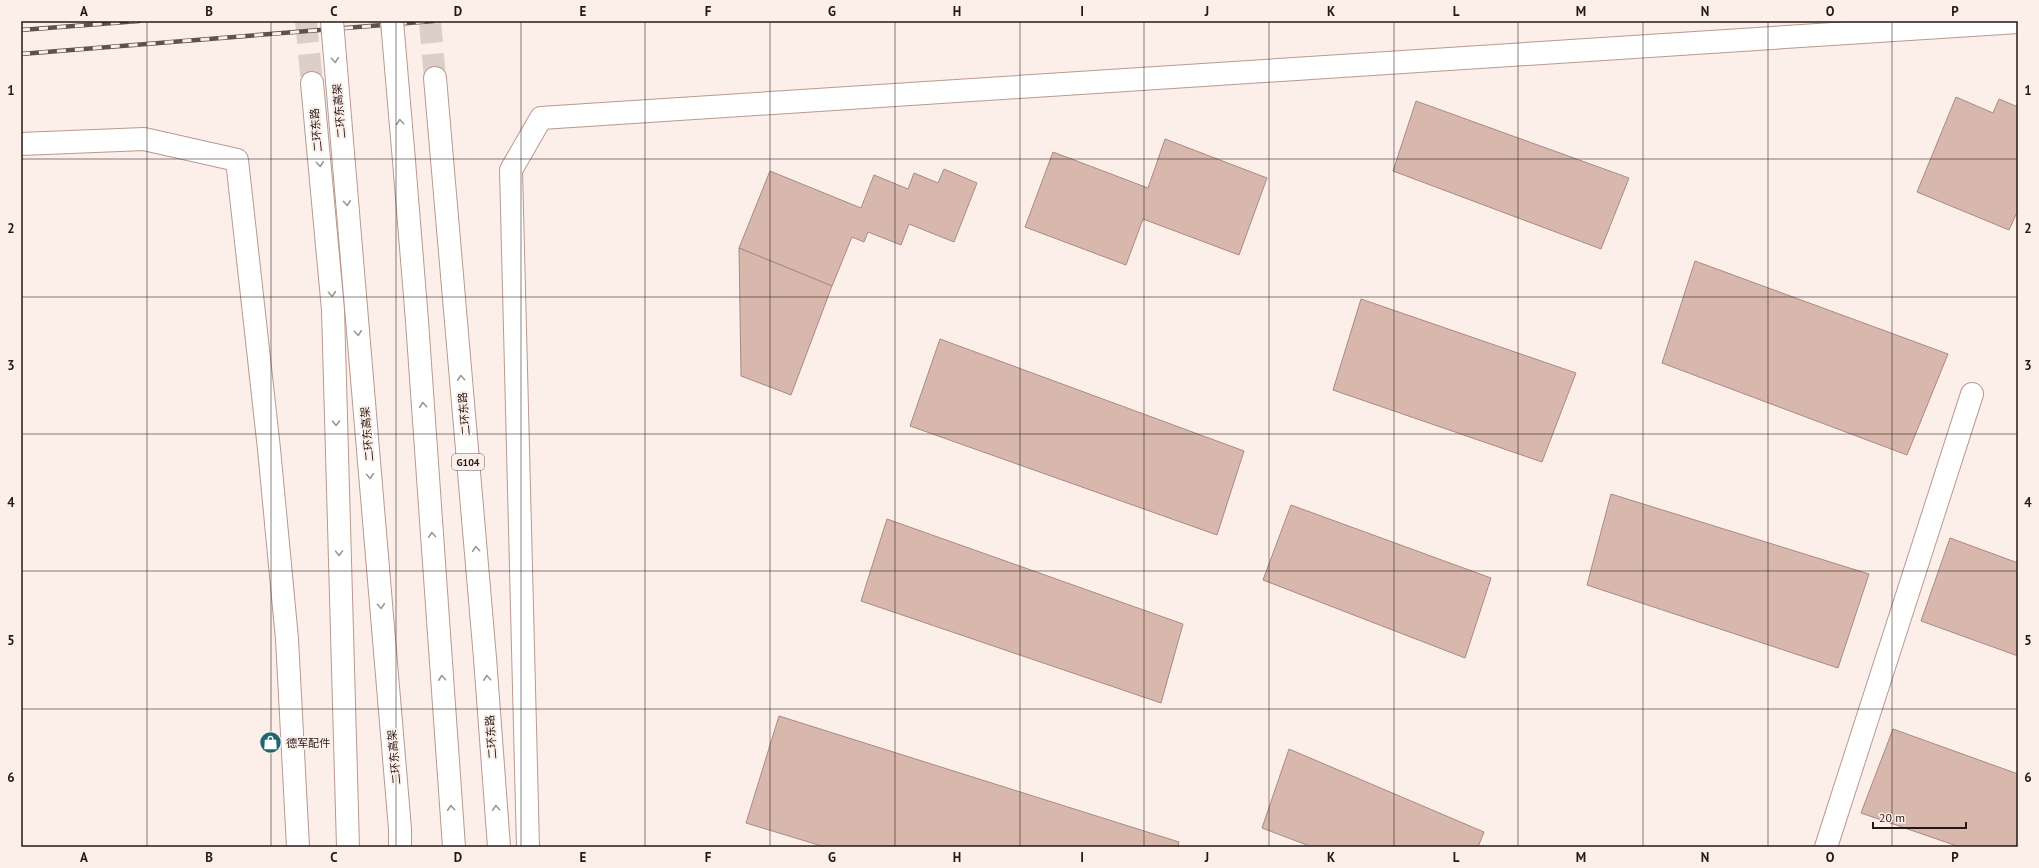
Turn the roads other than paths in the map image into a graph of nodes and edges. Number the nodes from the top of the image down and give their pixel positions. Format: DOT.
graph roads {
  1 [pos="332,21"];
  2 [pos="392,21"];
  3 [pos="2018,22"];
  4 [pos="435,78"];
  5 [pos="312,84"];
  6 [pos="21,144"];
  7 [pos="1972,394"];
  8 [pos="298,847"];
  9 [pos="348,847"];
  10 [pos="400,847"];
  11 [pos="454,847"];
  12 [pos="498,847"];
  13 [pos="528,847"];
  14 [pos="1826,847"];
  1 -- 10 [label="main road, 二环东高架, one-way, bridge"];
  11 -- 2 [label="main road, one-way, bridge"];
  3 -- 13 [label="main road"];
  12 -- 4 [label="main road, 二环东路 / G104, one-way"];
  5 -- 9 [label="main road, 二环东路, one-way"];
  6 -- 8 [label="main road"];
  7 -- 14 [label="main road"];
}
